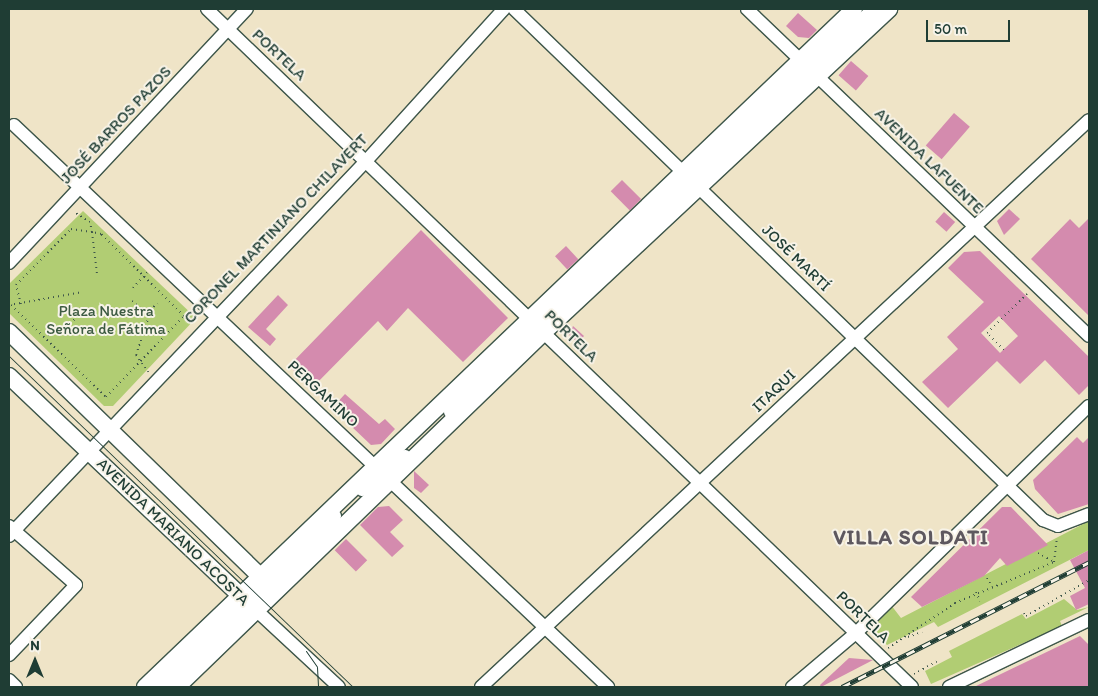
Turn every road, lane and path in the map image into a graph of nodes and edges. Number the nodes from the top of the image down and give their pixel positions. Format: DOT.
graph roads {
  1 [pos="207,9"];
  2 [pos="247,9"];
  3 [pos="504,9"];
  4 [pos="514,9"];
  5 [pos="747,9"];
  6 [pos="854,9"];
  7 [pos="873,9"];
  8 [pos="889,9"];
  9 [pos="228,29"];
  10 [pos="848,48"];
  11 [pos="823,57"];
  12 [pos="809,69"];
  13 [pos="1089,120"];
  14 [pos="14,125"];
  15 [pos="367,160"];
  16 [pos="691,181"];
  17 [pos="81,186"];
  18 [pos="65,206"];
  19 [pos="975,227"];
  20 [pos="92,232"];
  21 [pos="160,259"];
  22 [pos="9,263"];
  23 [pos="97,274"];
  24 [pos="143,276"];
  25 [pos="133,288"];
  26 [pos="82,292"];
  27 [pos="1028,293"];
  28 [pos="132,301"];
  29 [pos="21,304"];
  30 [pos="158,304"];
  31 [pos="10,305"];
  32 [pos="86,309"];
  33 [pos="145,312"];
  34 [pos="216,315"];
  35 [pos="536,325"];
  36 [pos="9,332"];
  37 [pos="1089,336"];
  38 [pos="854,337"];
  39 [pos="42,338"];
  40 [pos="1004,350"];
  41 [pos="140,361"];
  42 [pos="9,376"];
  43 [pos="156,379"];
  44 [pos="1089,406"];
  45 [pos="108,429"];
  46 [pos="89,452"];
  47 [pos="383,474"];
  48 [pos="700,484"];
  49 [pos="1008,486"];
  50 [pos="1089,514"];
  51 [pos="1058,526"];
  52 [pos="10,531"];
  53 [pos="1038,553"];
  54 [pos="1054,562"];
  55 [pos="987,578"];
  56 [pos="1089,580"];
  57 [pos="1082,583"];
  58 [pos="268,584"];
  59 [pos="991,585"];
  60 [pos="1079,585"];
  61 [pos="976,592"];
  62 [pos="980,601"];
  63 [pos="248,603"];
  64 [pos="1024,613"];
  65 [pos="1089,620"];
  66 [pos="547,628"];
  67 [pos="922,632"];
  68 [pos="856,633"];
  69 [pos="903,639"];
  70 [pos="878,654"];
  71 [pos="9,655"];
  72 [pos="937,662"];
  73 [pos="9,680"];
  74 [pos="797,685"];
  75 [pos="909,685"];
  76 [pos="334,686"];
  77 [pos="16,687"];
  78 [pos="144,687"];
  79 [pos="161,687"];
  80 [pos="177,687"];
  81 [pos="481,687"];
  82 [pos="608,687"];
  83 [pos="950,687"];
  1 -- 9 [label="street, PORTELA"];
  2 -- 9 [label="street, JOSÉ BARROS PAZOS"];
  3 -- 15 [label="street, CORONEL MARTINIANO CHILAVERT"];
  4 -- 16 [label="street, JOSÉ MARTÍ"];
  5 -- 12 [label="street, AVENIDA LAFUENTE"];
  6 -- 12 [label="main road"];
  7 -- 11 [label="street"];
  8 -- 10 [label="main road"];
  9 -- 15 [label="street, PORTELA"];
  9 -- 17 [label="street, JOSÉ BARROS PAZOS"];
  10 -- 11 [label="street"];
  10 -- 12 [label="main road"];
  11 -- 12 [label="street"];
  12 -- 16 [label="main road"];
  12 -- 16 [label="main road"];
  12 -- 19 [label="street, AVENIDA LAFUENTE"];
  13 -- 19 [label="street, ITAQUI"];
  14 -- 17 [label="street, PERGAMINO"];
  15 -- 34 [label="street, CORONEL MARTINIANO CHILAVERT"];
  15 -- 35 [label="street, PORTELA"];
  16 -- 35 [label="main road"];
  16 -- 35 [label="main road"];
  16 -- 38 [label="street, JOSÉ MARTÍ"];
  17 -- 18 [label="street, JOSÉ BARROS PAZOS"];
  17 -- 21 [label="street, PERGAMINO"];
  18 -- 20 [label="path"];
  18 -- 22 [label="street, JOSÉ BARROS PAZOS"];
  19 -- 37 [label="street, AVENIDA LAFUENTE"];
  19 -- 38 [label="street, ITAQUI"];
  20 -- 23 [label="path"];
  20 -- 24 [label="path"];
  20 -- 29 [label="path"];
  21 -- 24 [label="path"];
  21 -- 34 [label="street, PERGAMINO"];
  24 -- 25 [label="path"];
  24 -- 41 [label="path"];
  26 -- 29 [label="path"];
  27 -- 40 [label="path"];
  28 -- 33 [label="path"];
  29 -- 31 [label="path"];
  30 -- 33 [label="path"];
  31 -- 39 [label="path"];
  32 -- 39 [label="path"];
  33 -- 41 [label="path"];
  34 -- 43 [label="street, CORONEL MARTINIANO CHILAVERT"];
  34 -- 47 [label="street, PERGAMINO"];
  35 -- 47 [label="main road"];
  35 -- 47 [label="main road"];
  35 -- 48 [label="street, PORTELA"];
  36 -- 45 [label="main road, AVENIDA MARIANO ACOSTA"];
  38 -- 48 [label="street, ITAQUI"];
  38 -- 49 [label="street, JOSÉ MARTÍ"];
  39 -- 41 [label="path"];
  41 -- 43 [label="path"];
  42 -- 46 [label="main road, AVENIDA MARIANO ACOSTA"];
  43 -- 45 [label="street, CORONEL MARTINIANO CHILAVERT"];
  44 -- 49 [label="street"];
  45 -- 46 [label="street, CORONEL MARTINIANO CHILAVERT"];
  45 -- 58 [label="main road, AVENIDA MARIANO ACOSTA"];
  46 -- 52 [label="street, CORONEL MARTINIANO CHILAVERT"];
  46 -- 63 [label="main road, AVENIDA MARIANO ACOSTA"];
  47 -- 58 [label="main road"];
  47 -- 58 [label="main road"];
  47 -- 66 [label="street, PERGAMINO"];
  48 -- 66 [label="street, ITAQUI"];
  48 -- 68 [label="street, PORTELA"];
  49 -- 51 [label="street, JOSÉ MARTÍ"];
  49 -- 68 [label="street"];
  50 -- 51 [label="street"];
  51 -- 54 [label="path"];
  52 -- 71 [label="street"];
  53 -- 54 [label="path"];
  54 -- 59 [label="path"];
  55 -- 59 [label="path"];
  56 -- 57 [label="path"];
  57 -- 60 [label="path"];
  57 -- 64 [label="path"];
  58 -- 63 [label="main road"];
  58 -- 63 [label="main road"];
  59 -- 61 [label="path"];
  61 -- 62 [label="path"];
  61 -- 69 [label="path"];
  63 -- 76 [label="street, AVENIDA MARIANO ACOSTA"];
  63 -- 78 [label="main road"];
  63 -- 79 [label="street"];
  63 -- 80 [label="main road"];
  65 -- 83 [label="street"];
  66 -- 81 [label="street, ITAQUI"];
  66 -- 82 [label="street, PERGAMINO"];
  67 -- 69 [label="path"];
  68 -- 70 [label="street, PORTELA"];
  68 -- 74 [label="street"];
  69 -- 70 [label="path"];
  70 -- 75 [label="street, PORTELA"];
  72 -- 75 [label="path"];
  73 -- 77 [label="street"];
}
